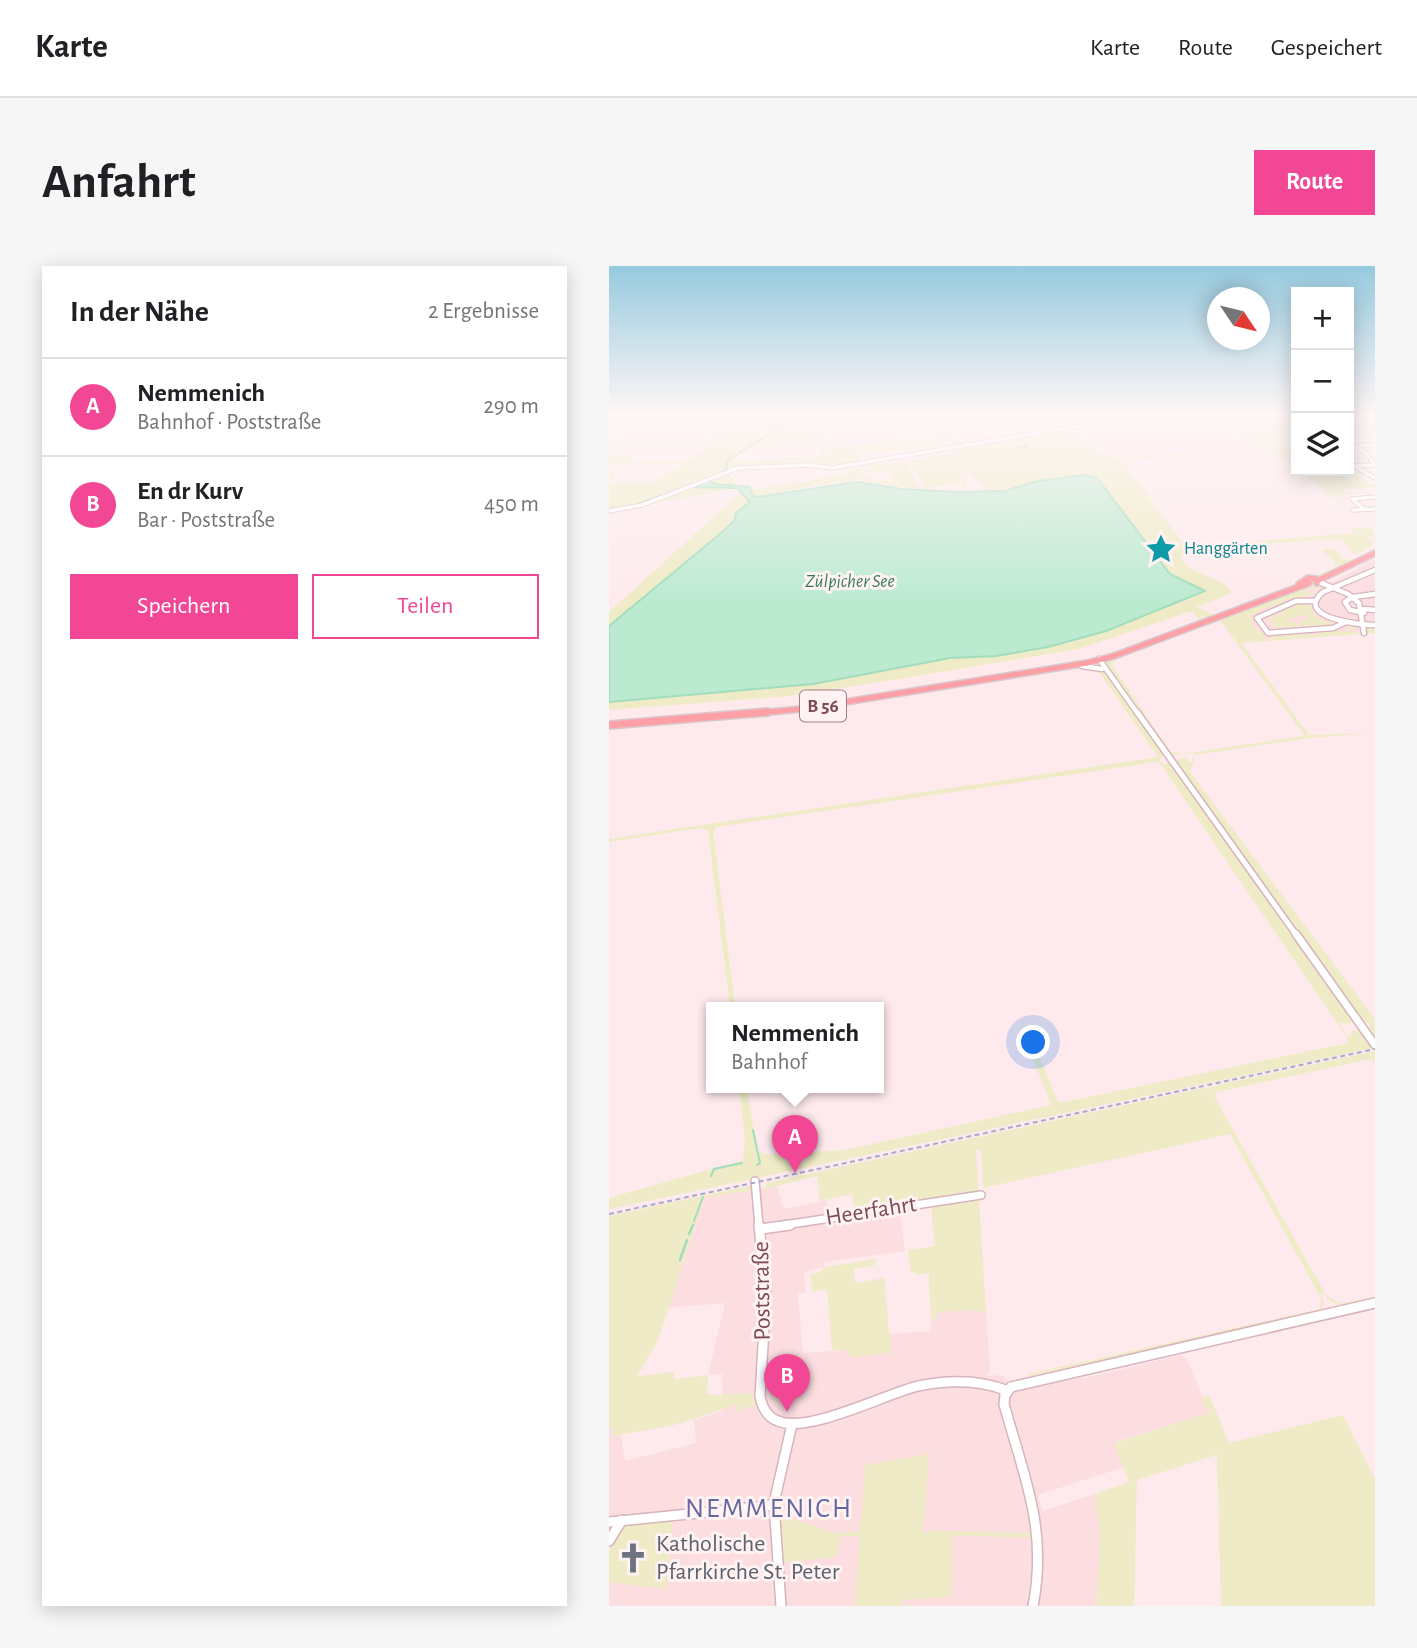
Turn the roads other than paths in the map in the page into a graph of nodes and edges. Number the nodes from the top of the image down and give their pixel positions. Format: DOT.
graph roads {
  1 [pos="718,476"];
  2 [pos="1375,497"];
  3 [pos="1364,509"];
  4 [pos="1375,509"];
  5 [pos="1353,510"];
  6 [pos="609,511"];
  7 [pos="1375,553"];
  8 [pos="1375,570"];
  9 [pos="1313,581"];
  10 [pos="1332,588"];
  11 [pos="1375,594"];
  12 [pos="1353,597"];
  13 [pos="1315,601"];
  14 [pos="1375,610"];
  15 [pos="1364,611"];
  16 [pos="1346,622"];
  17 [pos="1364,625"];
  18 [pos="1375,625"];
  19 [pos="1364,633"];
  20 [pos="1098,660"];
  21 [pos="1062,668"];
  22 [pos="1102,668"];
  23 [pos="1035,672"];
  24 [pos="1110,675"];
  25 [pos="609,725"];
  26 [pos="1375,1045"];
  27 [pos="755,1181"];
  28 [pos="981,1195"];
  29 [pos="761,1228"];
  30 [pos="1375,1303"];
  31 [pos="1008,1391"];
  32 [pos="792,1424"];
  33 [pos="774,1503"];
  34 [pos="622,1520"];
  35 [pos="609,1522"];
  36 [pos="609,1541"];
  37 [pos="781,1606"];
  38 [pos="1033,1606"];
  1 -- 6 [label="street"];
  2 -- 3 [label="street"];
  3 -- 4 [label="street"];
  3 -- 5 [label="street"];
  7 -- 9 [label="main road, B 56"];
  8 -- 10 [label="street"];
  9 -- 10 [label="street"];
  9 -- 20 [label="main road, B 56"];
  10 -- 12 [label="street"];
  10 -- 13 [label="street"];
  11 -- 12 [label="street"];
  12 -- 15 [label="street"];
  12 -- 15 [label="street"];
  13 -- 16 [label="street"];
  13 -- 16 [label="street"];
  14 -- 15 [label="street"];
  15 -- 17 [label="street"];
  16 -- 17 [label="street"];
  17 -- 18 [label="street"];
  17 -- 19 [label="street"];
  20 -- 21 [label="main road, B 56"];
  20 -- 22 [label="street"];
  20 -- 23 [label="main road, B 56"];
  20 -- 24 [label="street"];
  21 -- 22 [label="street, B 56"];
  21 -- 23 [label="main road, B 56"];
  22 -- 24 [label="street"];
  23 -- 25 [label="main road, B 56"];
  24 -- 26 [label="street"];
  27 -- 29 [label="street, Poststraße"];
  28 -- 29 [label="street, Heerfahrt"];
  29 -- 32 [label="street, Poststraße"];
  30 -- 31 [label="street"];
  31 -- 32 [label="street"];
  31 -- 38 [label="street"];
  32 -- 33 [label="street"];
  33 -- 34 [label="street"];
  33 -- 37 [label="street"];
  34 -- 35 [label="street"];
  34 -- 36 [label="street"];
}
